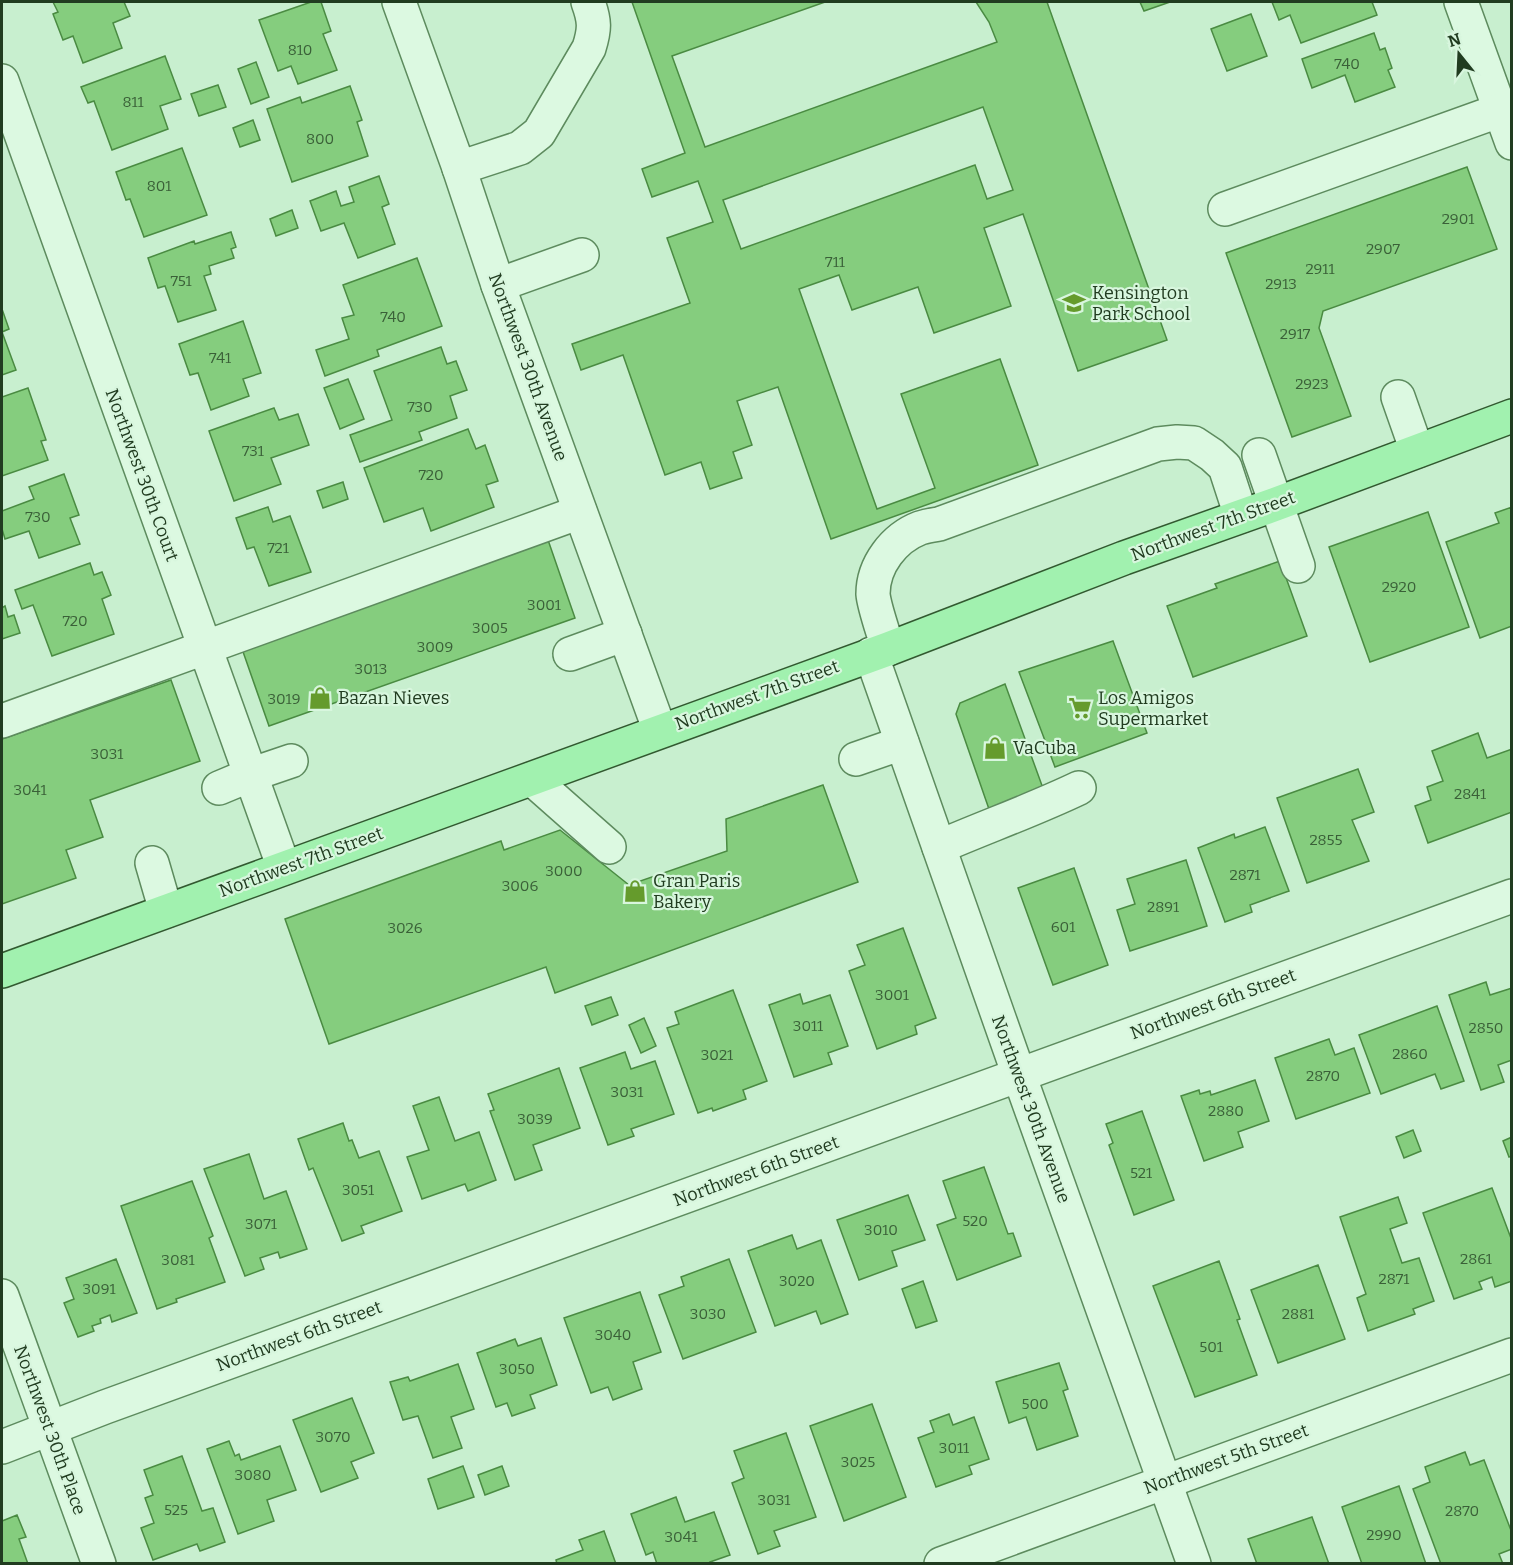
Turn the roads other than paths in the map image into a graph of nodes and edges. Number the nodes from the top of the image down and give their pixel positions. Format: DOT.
graph roads {
  1 [pos="399,2"];
  2 [pos="588,2"];
  3 [pos="1461,2"];
  4 [pos="2,81"];
  5 [pos="1506,108"];
  6 [pos="1512,143"];
  7 [pos="459,168"];
  8 [pos="1225,209"];
  9 [pos="582,255"];
  10 [pos="498,285"];
  11 [pos="1398,397"];
  12 [pos="1512,416"];
  13 [pos="1417,451"];
  14 [pos="1259,455"];
  15 [pos="1276,504"];
  16 [pos="580,512"];
  17 [pos="1241,516"];
  18 [pos="1298,566"];
  19 [pos="625,634"];
  20 [pos="204,648"];
  21 [pos="880,651"];
  22 [pos="570,654"];
  23 [pos="2,722"];
  24 [pos="660,731"];
  25 [pos="902,743"];
  26 [pos="856,759"];
  27 [pos="291,761"];
  28 [pos="250,775"];
  29 [pos="532,779"];
  30 [pos="219,788"];
  31 [pos="1079,788"];
  32 [pos="609,847"];
  33 [pos="939,847"];
  34 [pos="152,863"];
  35 [pos="284,868"];
  36 [pos="1512,896"];
  37 [pos="166,911"];
  38 [pos="2,971"];
  39 [pos="1019,1075"];
  40 [pos="2,1296"];
  41 [pos="1512,1355"];
  42 [pos="50,1428"];
  43 [pos="2,1447"];
  44 [pos="1165,1482"];
  45 [pos="99,1563"];
  46 [pos="941,1563"];
  47 [pos="1194,1563"];
  1 -- 7 [label="street, Northwest 30th Avenue"];
  2 -- 7 [label="street"];
  3 -- 5 [label="street"];
  4 -- 20 [label="street, Northwest 30th Court"];
  5 -- 6 [label="street"];
  5 -- 8 [label="street"];
  7 -- 10 [label="street, Northwest 30th Avenue"];
  9 -- 10 [label="street"];
  10 -- 16 [label="street, Northwest 30th Avenue"];
  11 -- 13 [label="street"];
  12 -- 13 [label="main road, Northwest 7th Street"];
  13 -- 15 [label="main road, Northwest 7th Street"];
  14 -- 15 [label="street"];
  15 -- 17 [label="main road, Northwest 7th Street"];
  15 -- 18 [label="street"];
  16 -- 19 [label="street, Northwest 30th Avenue"];
  16 -- 20 [label="street"];
  17 -- 21 [label="main road, Northwest 7th Street"];
  17 -- 21 [label="street, Northwest 30th Avenue"];
  19 -- 22 [label="street"];
  19 -- 24 [label="street, Northwest 30th Avenue"];
  20 -- 23 [label="street"];
  20 -- 28 [label="street, Northwest 30th Court"];
  21 -- 24 [label="main road, Northwest 7th Street"];
  21 -- 25 [label="street, Northwest 30th Avenue"];
  24 -- 29 [label="main road, Northwest 7th Street"];
  25 -- 26 [label="street"];
  25 -- 33 [label="street, Northwest 30th Avenue"];
  27 -- 28 [label="street"];
  28 -- 30 [label="street"];
  28 -- 35 [label="street, Northwest 30th Court"];
  29 -- 32 [label="street"];
  29 -- 35 [label="main road, Northwest 7th Street"];
  31 -- 33 [label="street"];
  33 -- 39 [label="street, Northwest 30th Avenue"];
  34 -- 37 [label="street"];
  35 -- 37 [label="main road, Northwest 7th Street"];
  36 -- 39 [label="street, Northwest 6th Street"];
  37 -- 38 [label="main road, Northwest 7th Street"];
  39 -- 42 [label="street, Northwest 6th Street"];
  39 -- 44 [label="street, Northwest 30th Avenue"];
  40 -- 42 [label="street, Northwest 30th Place"];
  41 -- 44 [label="street, Northwest 5th Street"];
  42 -- 43 [label="street, Northwest 6th Street"];
  42 -- 45 [label="street, Northwest 30th Place"];
  44 -- 46 [label="street, Northwest 5th Street"];
  44 -- 47 [label="street, Northwest 30th Avenue"];
}
